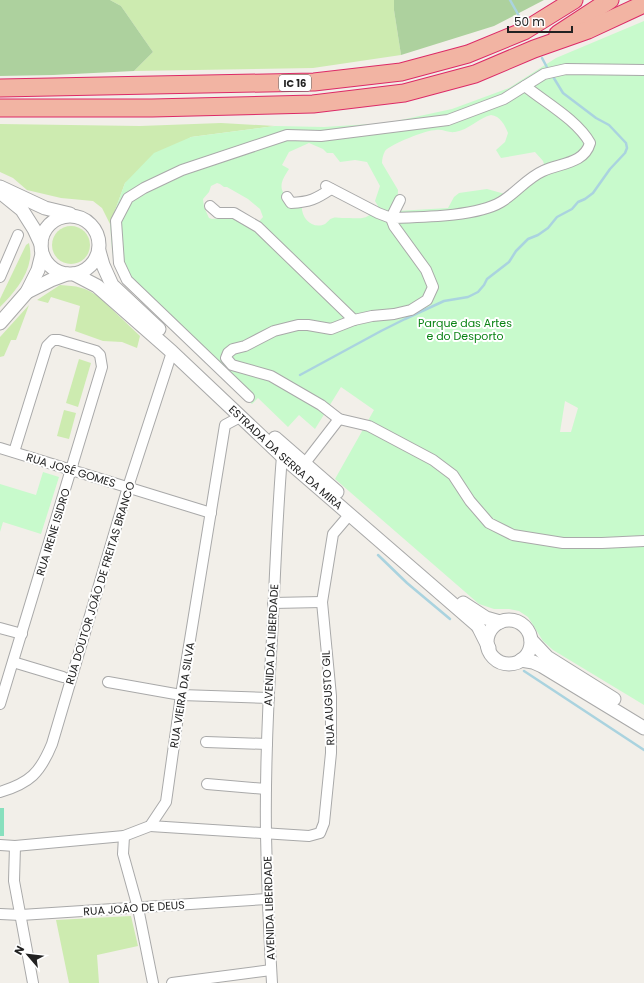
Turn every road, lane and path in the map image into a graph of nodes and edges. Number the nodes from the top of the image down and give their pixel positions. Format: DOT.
graph roads {
  1 [pos="574,0"];
  2 [pos="610,0"];
  3 [pos="644,4"];
  4 [pos="534,49"];
  5 [pos="644,70"];
  6 [pos="525,86"];
  7 [pos="0,88"];
  8 [pos="0,108"];
  9 [pos="0,187"];
  10 [pos="0,192"];
  11 [pos="286,197"];
  12 [pos="400,200"];
  13 [pos="210,206"];
  14 [pos="76,216"];
  15 [pos="390,218"];
  16 [pos="18,235"];
  17 [pos="41,249"];
  18 [pos="99,251"];
  19 [pos="71,274"];
  20 [pos="0,277"];
  21 [pos="27,292"];
  22 [pos="1,319"];
  23 [pos="354,320"];
  24 [pos="172,352"];
  25 [pos="249,397"];
  26 [pos="240,417"];
  27 [pos="339,419"];
  28 [pos="0,448"];
  29 [pos="14,452"];
  30 [pos="282,456"];
  31 [pos="304,463"];
  32 [pos="72,470"];
  33 [pos="128,487"];
  34 [pos="211,513"];
  35 [pos="350,514"];
  36 [pos="644,541"];
  37 [pos="322,602"];
  38 [pos="273,603"];
  39 [pos="500,622"];
  40 [pos="0,628"];
  41 [pos="22,634"];
  42 [pos="531,640"];
  43 [pos="488,648"];
  44 [pos="521,660"];
  45 [pos="13,662"];
  46 [pos="62,677"];
  47 [pos="4,682"];
  48 [pos="108,682"];
  49 [pos="181,695"];
  50 [pos="268,698"];
  51 [pos="0,704"];
  52 [pos="644,718"];
  53 [pos="644,728"];
  54 [pos="206,742"];
  55 [pos="268,744"];
  56 [pos="207,784"];
  57 [pos="266,789"];
  58 [pos="0,792"];
  59 [pos="160,812"];
  60 [pos="150,826"];
  61 [pos="170,827"];
  62 [pos="266,833"];
  63 [pos="124,836"];
  64 [pos="0,845"];
  65 [pos="15,846"];
  66 [pos="268,899"];
  67 [pos="138,908"];
  68 [pos="0,914"];
  69 [pos="21,915"];
  70 [pos="271,970"];
  71 [pos="234,979"];
  72 [pos="33,983"];
  73 [pos="153,983"];
  74 [pos="172,983"];
  75 [pos="272,983"];
  1 -- 7 [label="highway, IC 16"];
  2 -- 4 [label="highway, IC 16"];
  3 -- 4 [label="highway"];
  4 -- 8 [label="highway, IC 16"];
  5 -- 6 [label="street"];
  6 -- 15 [label="street"];
  6 -- 25 [label="street"];
  9 -- 14 [label="street"];
  10 -- 17 [label="street"];
  11 -- 15 [label="street"];
  12 -- 15 [label="street"];
  13 -- 23 [label="street"];
  14 -- 17 [label="street"];
  14 -- 18 [label="street"];
  15 -- 23 [label="street"];
  16 -- 20 [label="street"];
  17 -- 19 [label="street"];
  17 -- 21 [label="street"];
  18 -- 19 [label="street"];
  18 -- 31 [label="street, ESTRADA DA SERRA DA MIRA"];
  19 -- 21 [label="street"];
  19 -- 24 [label="street, ESTRADA DA SERRA DA MIRA"];
  21 -- 22 [label="street"];
  23 -- 27 [label="street"];
  24 -- 26 [label="street, ESTRADA DA SERRA DA MIRA"];
  24 -- 33 [label="street, RUA DOUTOR JOÃO DE FREITAS BRANCO"];
  26 -- 30 [label="street, ESTRADA DA SERRA DA MIRA"];
  26 -- 34 [label="street, RUA VIEIRA DA SILVA"];
  27 -- 31 [label="street"];
  27 -- 36 [label="street"];
  28 -- 29 [label="street, RUA JOSÉ GOMES"];
  29 -- 32 [label="street, RUA JOSÉ GOMES"];
  29 -- 32 [label="street, RUA IRENE ISIDRO"];
  30 -- 35 [label="street, ESTRADA DA SERRA DA MIRA"];
  30 -- 38 [label="street, AVENIDA DA LIBERDADE"];
  31 -- 39 [label="street, ESTRADA DA SERRA DA MIRA"];
  32 -- 33 [label="street, RUA JOSÉ GOMES"];
  32 -- 41 [label="street, RUA IRENE ISIDRO"];
  33 -- 34 [label="street, RUA JOSÉ GOMES"];
  33 -- 58 [label="street, RUA DOUTOR JOÃO DE FREITAS BRANCO"];
  34 -- 49 [label="street, RUA VIEIRA DA SILVA"];
  35 -- 37 [label="street, RUA AUGUSTO GIL"];
  35 -- 43 [label="street, ESTRADA DA SERRA DA MIRA"];
  37 -- 38 [label="street"];
  37 -- 62 [label="street, RUA AUGUSTO GIL"];
  38 -- 50 [label="street, AVENIDA DA LIBERDADE"];
  39 -- 42 [label="street"];
  39 -- 43 [label="street"];
  40 -- 41 [label="street"];
  41 -- 45 [label="street, RUA IRENE ISIDRO"];
  42 -- 44 [label="street"];
  42 -- 52 [label="street"];
  43 -- 44 [label="street"];
  44 -- 53 [label="street"];
  45 -- 46 [label="street"];
  45 -- 47 [label="street, RUA IRENE ISIDRO"];
  47 -- 51 [label="street, RUA IRENE ISIDRO"];
  48 -- 49 [label="street"];
  49 -- 50 [label="street"];
  49 -- 59 [label="street, RUA VIEIRA DA SILVA"];
  50 -- 55 [label="street, AVENIDA DA LIBERDADE"];
  54 -- 55 [label="street"];
  55 -- 57 [label="street, AVENIDA DA LIBERDADE"];
  56 -- 57 [label="street"];
  57 -- 62 [label="street, AVENIDA DA LIBERDADE"];
  59 -- 60 [label="street, RUA VIEIRA DA SILVA"];
  59 -- 61 [label="street"];
  60 -- 61 [label="street"];
  60 -- 63 [label="street"];
  61 -- 62 [label="street"];
  62 -- 66 [label="street, AVENIDA LIBERDADE"];
  63 -- 65 [label="street"];
  63 -- 67 [label="street"];
  64 -- 65 [label="street"];
  65 -- 69 [label="street"];
  66 -- 67 [label="street, RUA JOÃO DE DEUS"];
  66 -- 70 [label="street, AVENIDA LIBERDADE"];
  67 -- 69 [label="street, RUA JOÃO DE DEUS"];
  67 -- 73 [label="street"];
  68 -- 69 [label="street, RUA JOÃO DE DEUS"];
  69 -- 72 [label="street"];
  70 -- 71 [label="street"];
  70 -- 75 [label="street, AVENIDA LIBERDADE"];
  71 -- 74 [label="street"];
}
